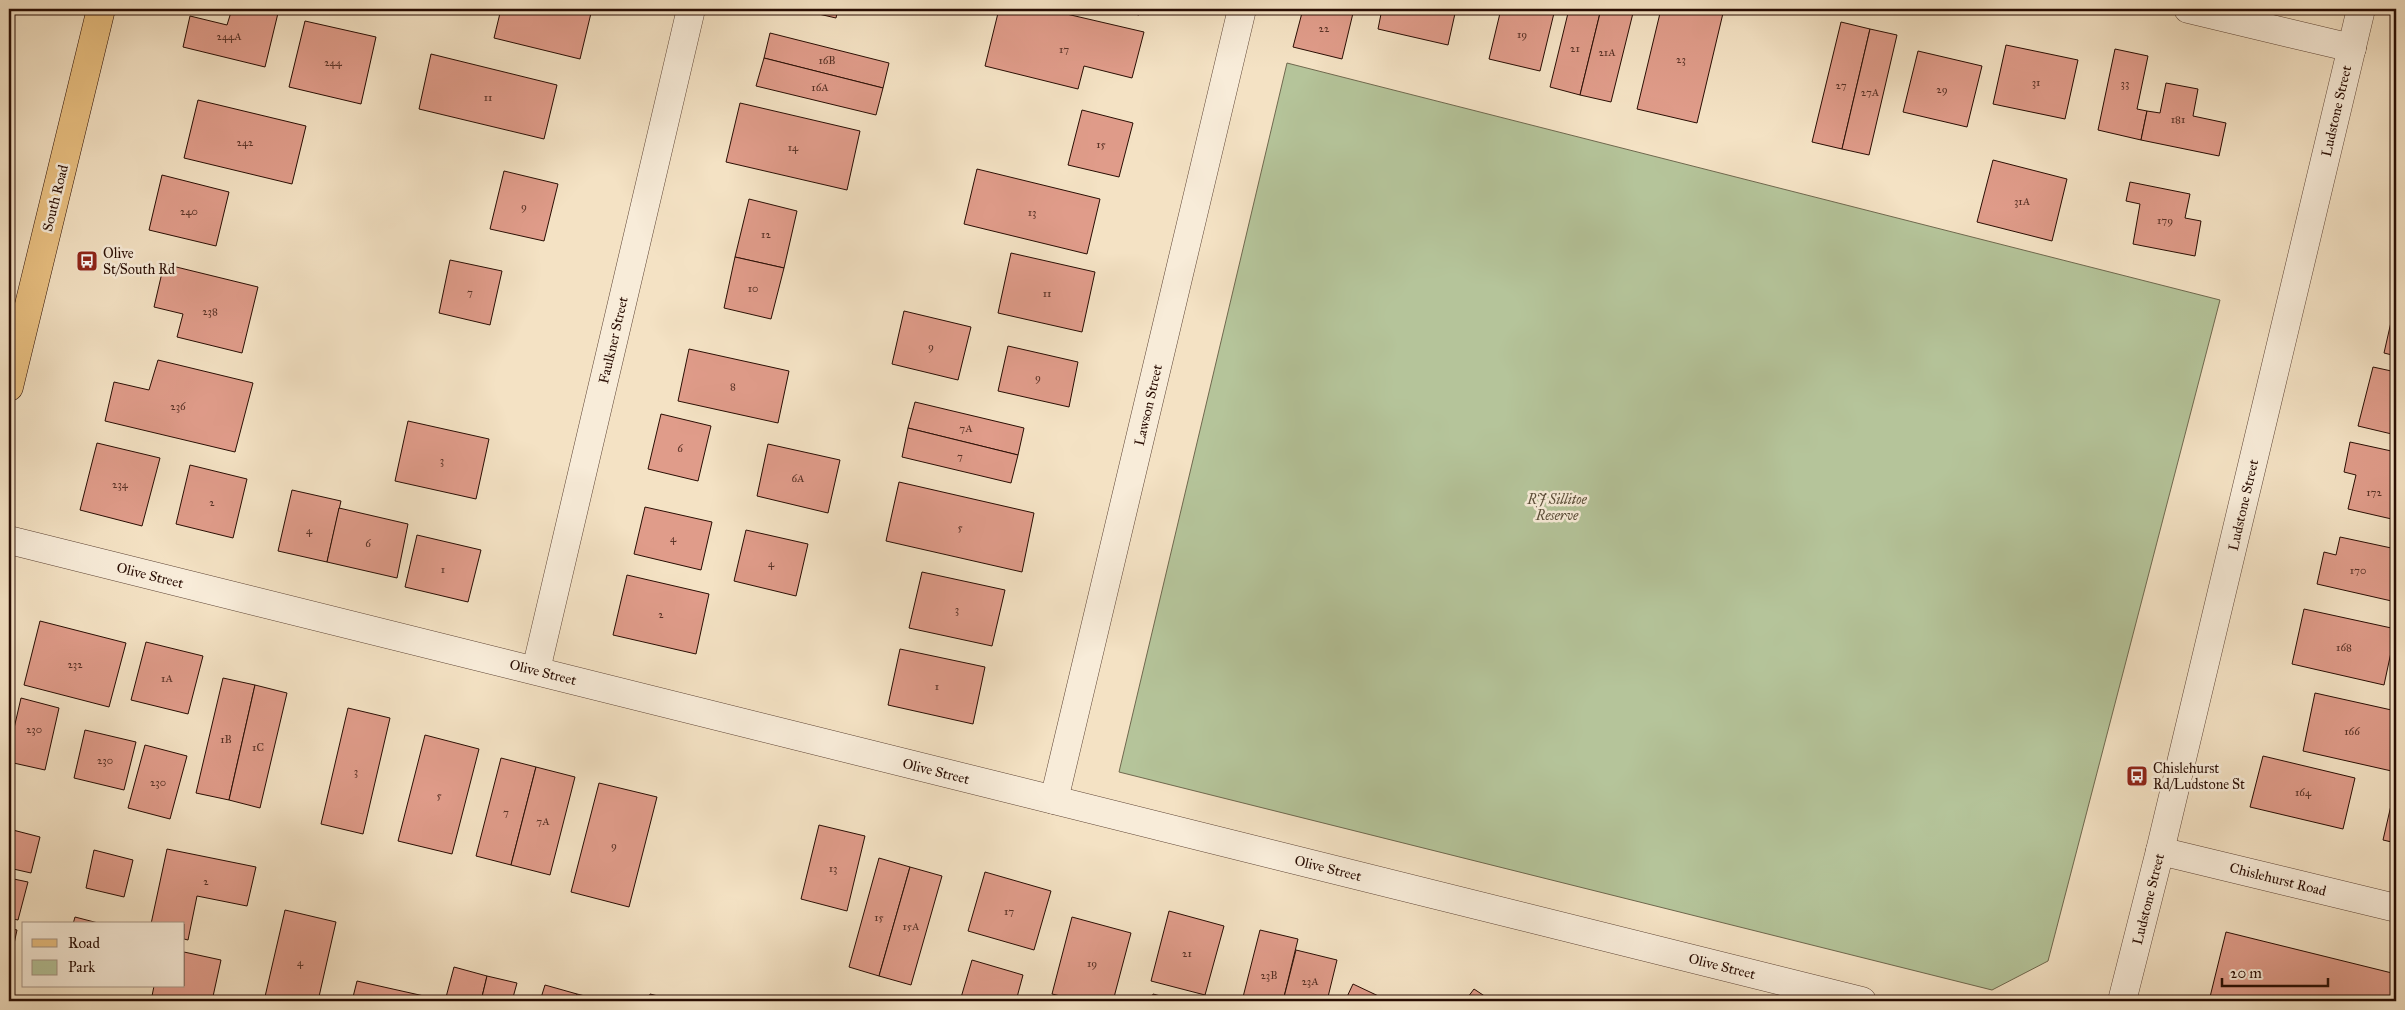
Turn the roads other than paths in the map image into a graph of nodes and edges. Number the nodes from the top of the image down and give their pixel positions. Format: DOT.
graph roads {
  1 [pos="101,9"];
  2 [pos="691,9"];
  3 [pos="1242,9"];
  4 [pos="2188,9"];
  5 [pos="2361,9"];
  6 [pos="2352,48"];
  7 [pos="9,387"];
  8 [pos="9,540"];
  9 [pos="536,670"];
  10 [pos="1054,800"];
  11 [pos="2160,851"];
  12 [pos="2396,908"];
  13 [pos="1862,1001"];
  14 [pos="2122,1001"];
  1 -- 7 [label="main road, South Road"];
  2 -- 9 [label="street, Faulkner Street"];
  3 -- 10 [label="street, Lawson Street"];
  4 -- 6 [label="street"];
  5 -- 6 [label="street, Ludstone Street"];
  6 -- 11 [label="street, Ludstone Street"];
  8 -- 9 [label="street, Olive Street"];
  9 -- 10 [label="street, Olive Street"];
  10 -- 13 [label="street, Olive Street"];
  11 -- 12 [label="street, Chislehurst Road"];
  11 -- 14 [label="street, Ludstone Street"];
}
